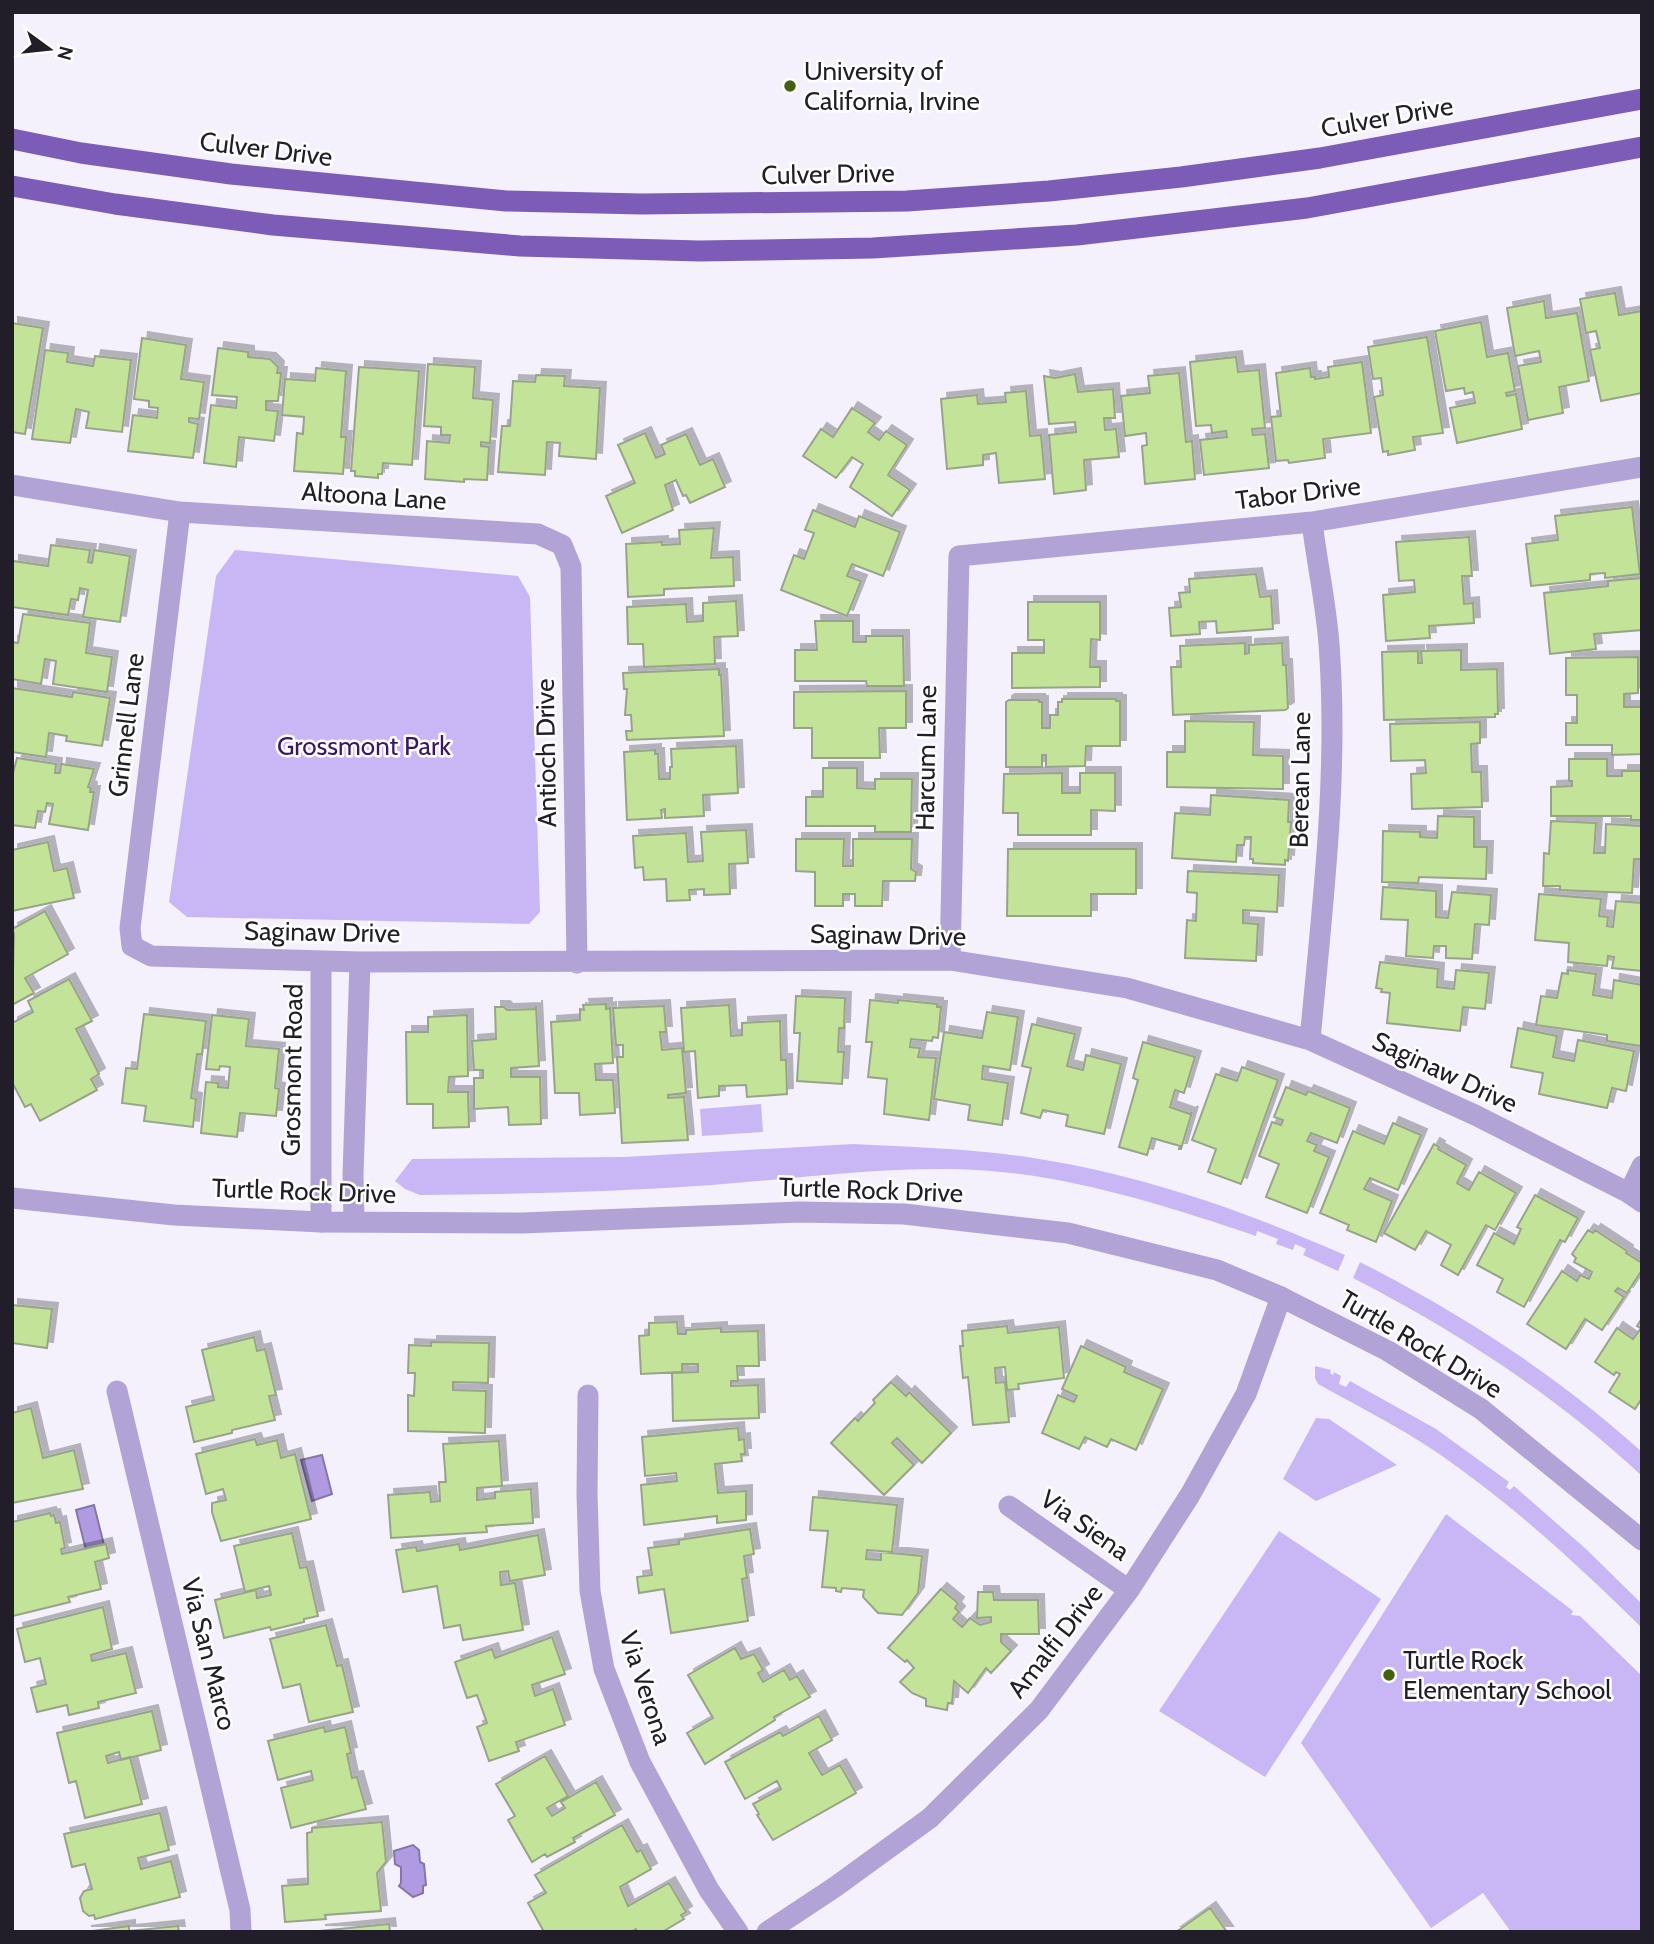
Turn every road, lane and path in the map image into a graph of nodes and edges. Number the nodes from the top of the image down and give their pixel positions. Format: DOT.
graph roads {
  1 [pos="1642,99"];
  2 [pos="12,139"];
  3 [pos="1642,147"];
  4 [pos="12,186"];
  5 [pos="1642,467"];
  6 [pos="12,485"];
  7 [pos="180,512"];
  8 [pos="1312,522"];
  9 [pos="562,545"];
  10 [pos="959,556"];
  11 [pos="132,946"];
  12 [pos="950,960"];
  13 [pos="321,961"];
  14 [pos="360,962"];
  15 [pos="577,963"];
  16 [pos="1310,1040"];
  17 [pos="1642,1166"];
  18 [pos="1635,1197"];
  19 [pos="12,1198"];
  20 [pos="354,1221"];
  21 [pos="321,1222"];
  22 [pos="1281,1297"];
  23 [pos="117,1391"];
  24 [pos="588,1395"];
  25 [pos="1009,1506"];
  26 [pos="1642,1539"];
  27 [pos="1129,1590"];
  28 [pos="241,1932"];
  29 [pos="738,1932"];
  30 [pos="767,1932"];
  1 -- 2 [label="main road, Culver Drive"];
  3 -- 4 [label="main road"];
  5 -- 8 [label="street, Tabor Drive"];
  6 -- 7 [label="street"];
  7 -- 9 [label="street, Altoona Lane"];
  7 -- 11 [label="street, Grinnell Lane"];
  8 -- 10 [label="street, Tabor Drive"];
  8 -- 16 [label="street, Berean Lane"];
  9 -- 15 [label="street, Antioch Drive"];
  10 -- 12 [label="street, Harcum Lane"];
  11 -- 13 [label="street, Saginaw Drive"];
  12 -- 15 [label="street, Saginaw Drive"];
  12 -- 16 [label="street, Saginaw Drive"];
  13 -- 14 [label="street, Saginaw Drive"];
  13 -- 21 [label="street, Grosmont Road"];
  14 -- 15 [label="street, Saginaw Drive"];
  14 -- 20 [label="street"];
  16 -- 18 [label="street, Saginaw Drive"];
  17 -- 18 [label="street"];
  19 -- 21 [label="street, Turtle Rock Drive"];
  20 -- 21 [label="street, Turtle Rock Drive"];
  20 -- 22 [label="street, Turtle Rock Drive"];
  22 -- 26 [label="street, Turtle Rock Drive"];
  22 -- 27 [label="street, Amalfi Drive"];
  23 -- 28 [label="street, Via San Marco"];
  24 -- 29 [label="street, Via Verona"];
  25 -- 27 [label="street, Via Siena"];
  27 -- 30 [label="street, Amalfi Drive"];
}
